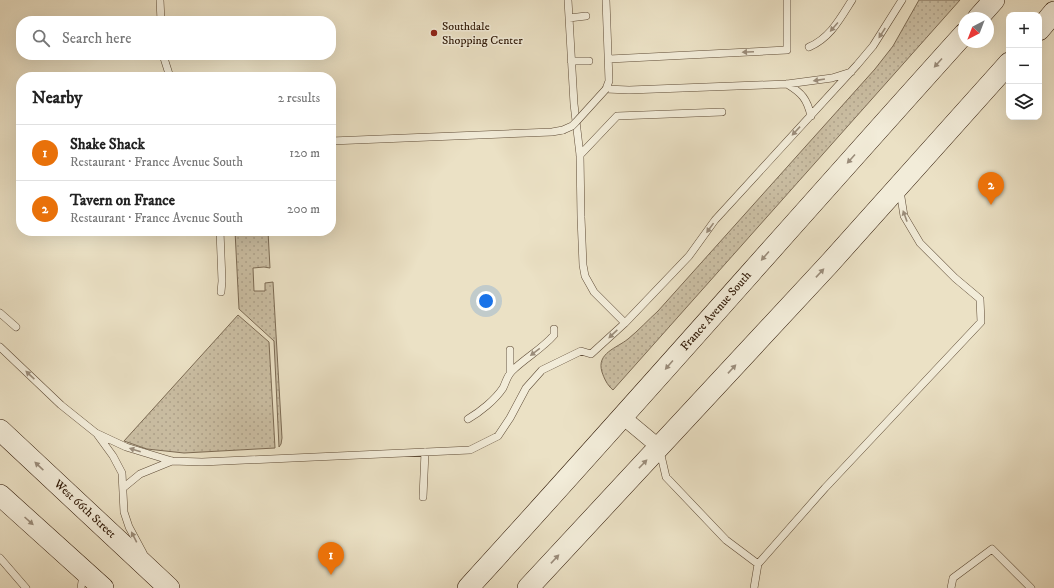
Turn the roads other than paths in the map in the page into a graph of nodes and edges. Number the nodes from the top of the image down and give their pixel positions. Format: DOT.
graph roads {
  1 [pos="160,0"];
  2 [pos="568,0"];
  3 [pos="606,0"];
  4 [pos="787,0"];
  5 [pos="852,0"];
  6 [pos="902,0"];
  7 [pos="994,0"];
  8 [pos="983,12"];
  9 [pos="1054,12"];
  10 [pos="161,16"];
  11 [pos="586,16"];
  12 [pos="568,18"];
  13 [pos="1042,26"];
  14 [pos="958,41"];
  15 [pos="809,47"];
  16 [pos="608,59"];
  17 [pos="165,60"];
  18 [pos="571,61"];
  19 [pos="589,61"];
  20 [pos="1006,66"];
  21 [pos="168,72"];
  22 [pos="851,72"];
  23 [pos="787,84"];
  24 [pos="606,89"];
  25 [pos="722,112"];
  26 [pos="811,116"];
  27 [pos="336,141"];
  28 [pos="580,155"];
  29 [pos="899,186"];
  30 [pos="220,236"];
  31 [pos="221,292"];
  32 [pos="0,313"];
  33 [pos="625,323"];
  34 [pos="16,327"];
  35 [pos="554,329"];
  36 [pos="0,347"];
  37 [pos="510,350"];
  38 [pos="510,373"];
  39 [pos="623,417"];
  40 [pos="468,419"];
  41 [pos="0,430"];
  42 [pos="96,433"];
  43 [pos="659,448"];
  44 [pos="425,452"];
  45 [pos="172,461"];
  46 [pos="124,488"];
  47 [pos="0,495"];
  48 [pos="423,497"];
  49 [pos="0,558"];
  50 [pos="758,564"];
  51 [pos="152,571"];
  52 [pos="82,579"];
  53 [pos="26,588"];
  54 [pos="103,588"];
  55 [pos="169,588"];
  56 [pos="468,588"];
  57 [pos="528,588"];
  58 [pos="754,588"];
  59 [pos="951,588"];
  60 [pos="1031,588"];
  1 -- 10 [label="lane"];
  2 -- 12 [label="lane"];
  3 -- 16 [label="lane"];
  4 -- 16 [label="lane, one-way"];
  5 -- 15 [label="lane, one-way"];
  6 -- 22 [label="lane, one-way"];
  7 -- 8 [label="main road"];
  9 -- 13 [label="main road"];
  11 -- 12 [label="lane"];
  12 -- 18 [label="lane"];
  14 -- 39 [label="main road, France Avenue South, one-way"];
  16 -- 24 [label="lane"];
  17 -- 21 [label="lane"];
  18 -- 19 [label="lane"];
  18 -- 28 [label="lane"];
  20 -- 29 [label="main road"];
  22 -- 23 [label="lane, one-way"];
  22 -- 26 [label="lane"];
  23 -- 24 [label="lane"];
  23 -- 26 [label="lane"];
  24 -- 27 [label="lane, bridge"];
  25 -- 28 [label="lane"];
  26 -- 33 [label="lane, one-way"];
  28 -- 33 [label="lane"];
  43 -- 29 [label="main road, one-way"];
  50 -- 29 [label="lane, one-way"];
  30 -- 31 [label="lane"];
  32 -- 34 [label="lane"];
  33 -- 44 [label="lane, one-way"];
  35 -- 38 [label="lane, one-way"];
  42 -- 36 [label="lane, one-way"];
  37 -- 38 [label="lane"];
  38 -- 40 [label="lane"];
  39 -- 43 [label="street"];
  39 -- 56 [label="main road, France Avenue South"];
  51 -- 41 [label="main road, West 66th Street, one-way"];
  45 -- 42 [label="lane, one-way"];
  42 -- 46 [label="lane"];
  43 -- 50 [label="lane"];
  57 -- 43 [label="main road, one-way"];
  44 -- 45 [label="lane"];
  44 -- 48 [label="lane"];
  45 -- 46 [label="lane"];
  51 -- 46 [label="lane, one-way"];
  47 -- 52 [label="main road, one-way"];
  49 -- 53 [label="lane"];
  50 -- 58 [label="lane"];
  51 -- 55 [label="main road, West 66th Street"];
  52 -- 54 [label="main road"];
  59 -- 60 [label="lane"];
}
